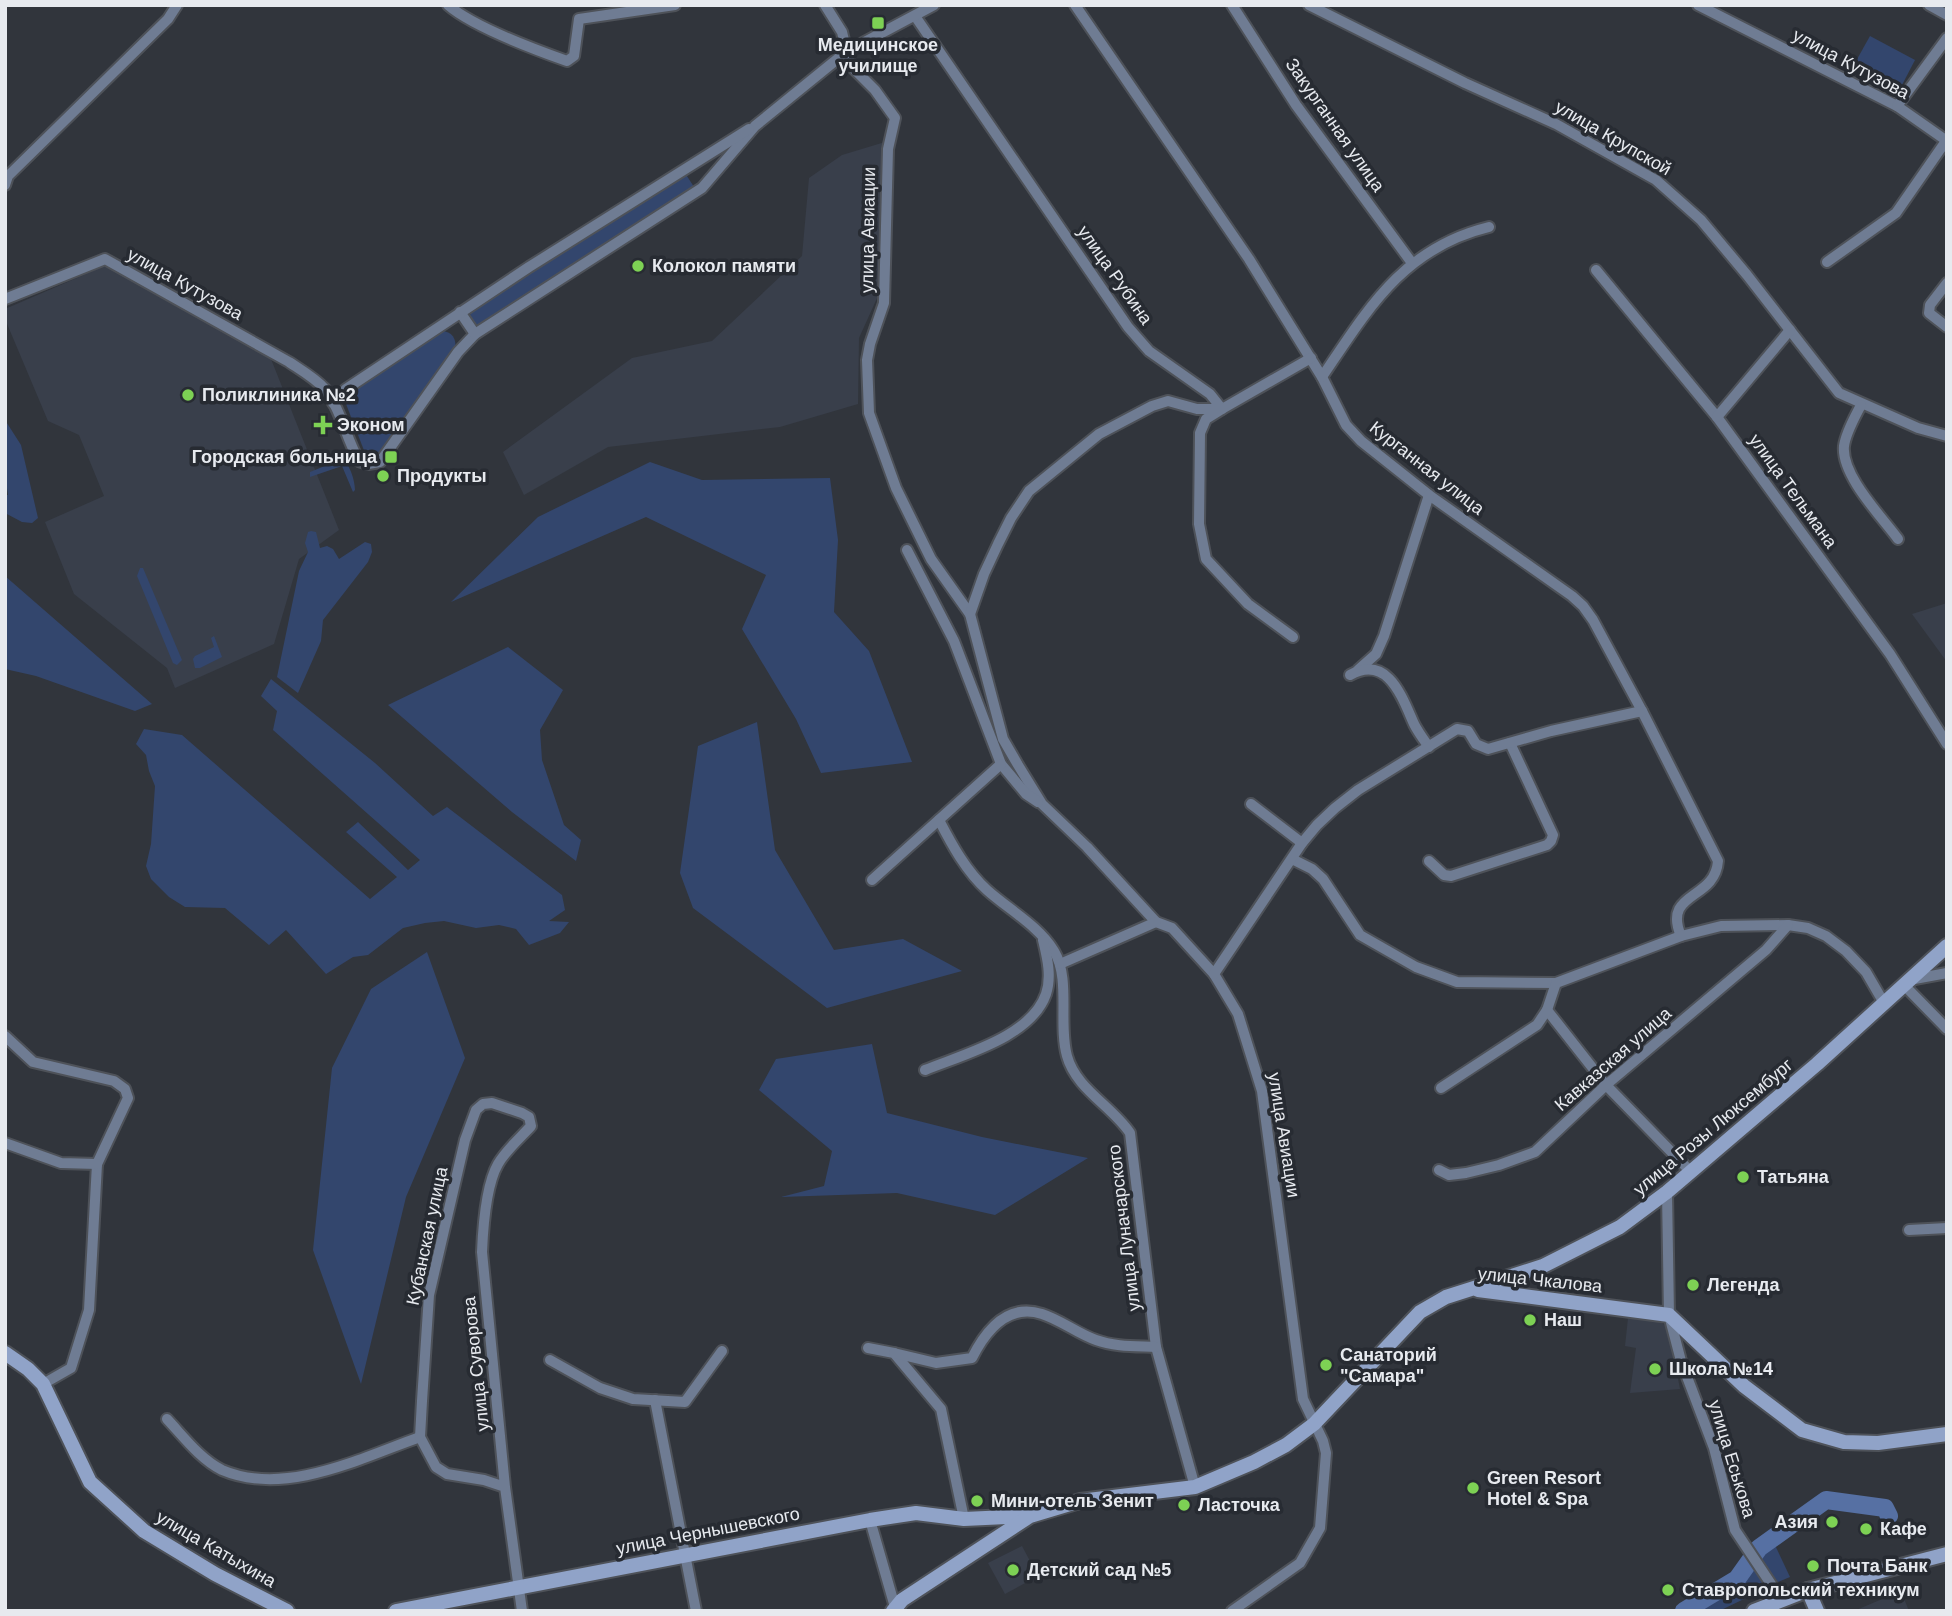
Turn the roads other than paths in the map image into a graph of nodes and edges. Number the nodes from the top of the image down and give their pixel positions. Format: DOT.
graph roads {
  1 [pos="177,5"];
  2 [pos="447,5"];
  3 [pos="673,5"];
  4 [pos="825,5"];
  5 [pos="934,5"];
  6 [pos="1075,5"];
  7 [pos="1232,5"];
  8 [pos="1309,5"];
  9 [pos="1698,5"];
  10 [pos="1929,5"];
  11 [pos="1947,15"];
  12 [pos="915,16"];
  13 [pos="1947,38"];
  14 [pos="846,52"];
  15 [pos="1897,106"];
  16 [pos="755,126"];
  17 [pos="1947,141"];
  18 [pos="5,186"];
  19 [pos="1489,227"];
  20 [pos="1827,262"];
  21 [pos="1412,263"];
  22 [pos="1597,270"];
  23 [pos="1947,283"];
  24 [pos="5,299"];
  25 [pos="460,312"];
  26 [pos="1947,327"];
  27 [pos="1790,330"];
  28 [pos="475,334"];
  29 [pos="1311,358"];
  30 [pos="1322,377"];
  31 [pos="333,403"];
  32 [pos="1861,405"];
  33 [pos="1222,409"];
  34 [pos="1717,417"];
  35 [pos="1947,436"];
  36 [pos="1429,495"];
  37 [pos="1898,539"];
  38 [pos="907,550"];
  39 [pos="970,614"];
  40 [pos="1293,637"];
  41 [pos="1642,711"];
  42 [pos="1510,743"];
  43 [pos="1947,744"];
  44 [pos="1429,747"];
  45 [pos="1001,764"];
  46 [pos="1042,804"];
  47 [pos="1251,804"];
  48 [pos="939,820"];
  49 [pos="1302,844"];
  50 [pos="1292,859"];
  51 [pos="1429,861"];
  52 [pos="872,880"];
  53 [pos="1156,922"];
  54 [pos="1788,925"];
  55 [pos="1681,936"];
  56 [pos="1043,937"];
  57 [pos="1947,946"];
  58 [pos="1060,964"];
  59 [pos="1947,973"];
  60 [pos="1214,974"];
  61 [pos="1906,982"];
  62 [pos="1556,983"];
  63 [pos="1884,1003"];
  64 [pos="1547,1010"];
  65 [pos="1947,1029"];
  66 [pos="5,1037"];
  67 [pos="925,1070"];
  68 [pos="1606,1085"];
  69 [pos="1441,1088"];
  70 [pos="531,1126"];
  71 [pos="5,1143"];
  72 [pos="97,1164"];
  73 [pos="1439,1170"];
  74 [pos="1691,1172"];
  75 [pos="1667,1192"];
  76 [pos="1947,1228"];
  77 [pos="1909,1230"];
  78 [pos="1473,1290"];
  79 [pos="1669,1315"];
  80 [pos="1156,1347"];
  81 [pos="868,1348"];
  82 [pos="722,1351"];
  83 [pos="5,1353"];
  84 [pos="894,1353"];
  85 [pos="550,1360"];
  86 [pos="43,1384"];
  87 [pos="655,1400"];
  88 [pos="166,1419"];
  89 [pos="1314,1424"];
  90 [pos="1947,1434"];
  91 [pos="421,1437"];
  92 [pos="1195,1487"];
  93 [pos="505,1488"];
  94 [pos="1030,1516"];
  95 [pos="964,1518"];
  96 [pos="870,1520"];
  97 [pos="1947,1554"];
  98 [pos="685,1555"];
  99 [pos="519,1586"];
  100 [pos="1808,1590"];
  101 [pos="1781,1599"];
  102 [pos="894,1609"];
  103 [pos="287,1611"];
  104 [pos="396,1611"];
  105 [pos="522,1611"];
  106 [pos="696,1611"];
  107 [pos="1232,1611"];
  108 [pos="1755,1611"];
  109 [pos="1816,1611"];
  1 -- 18 [label="street"];
  2 -- 3 [label="street"];
  4 -- 14 [label="street, улица Авиации"];
  5 -- 12 [label="street, улица Кутузова"];
  6 -- 29 [label="street, Курганная улица"];
  7 -- 21 [label="street, Закурганная улица"];
  8 -- 27 [label="street, улица Крупской"];
  9 -- 15 [label="street, улица Кутузова"];
  10 -- 11 [label="street"];
  12 -- 14 [label="street, улица Кутузова"];
  12 -- 33 [label="street, улица Рубина"];
  13 -- 15 [label="street"];
  14 -- 16 [label="street, улица Кутузова"];
  14 -- 39 [label="street, улица Авиации"];
  15 -- 17 [label="street, улица Кутузова"];
  16 -- 25 [label="street, улица Кутузова"];
  16 -- 28 [label="street, улица Кутузова"];
  17 -- 20 [label="street"];
  19 -- 21 [label="street"];
  21 -- 30 [label="street"];
  22 -- 34 [label="street, улица Тельмана"];
  23 -- 26 [label="street"];
  24 -- 31 [label="street, улица Кутузова"];
  25 -- 28 [label="street"];
  25 -- 31 [label="street, улица Кутузова"];
  27 -- 32 [label="street, улица Крупской"];
  27 -- 34 [label="street"];
  28 -- 31 [label="street, улица Кутузова"];
  29 -- 30 [label="street, Курганная улица"];
  29 -- 33 [label="street"];
  30 -- 36 [label="street, Курганная улица"];
  32 -- 35 [label="street, улица Крупской"];
  32 -- 37 [label="street"];
  33 -- 39 [label="street"];
  33 -- 40 [label="street"];
  34 -- 43 [label="street, улица Тельмана"];
  36 -- 41 [label="street, Курганная улица"];
  36 -- 44 [label="street"];
  38 -- 45 [label="street, улица Авиации"];
  39 -- 46 [label="street, улица Авиации"];
  41 -- 42 [label="street"];
  41 -- 55 [label="street, Курганная улица"];
  42 -- 44 [label="street"];
  42 -- 51 [label="street"];
  44 -- 49 [label="street"];
  45 -- 46 [label="street, улица Авиации"];
  45 -- 48 [label="street"];
  46 -- 53 [label="street, улица Авиации"];
  47 -- 49 [label="street"];
  48 -- 52 [label="street"];
  48 -- 56 [label="street, улица Луначарского"];
  49 -- 50 [label="street"];
  50 -- 60 [label="street"];
  50 -- 62 [label="street"];
  53 -- 58 [label="street"];
  53 -- 60 [label="street, улица Авиации"];
  54 -- 55 [label="street"];
  54 -- 63 [label="street"];
  54 -- 68 [label="street, Кавказская улица"];
  55 -- 62 [label="street"];
  56 -- 58 [label="street, улица Луначарского"];
  56 -- 67 [label="street"];
  57 -- 61 [label="street, улица Розы Люксембург"];
  58 -- 80 [label="street, улица Луначарского"];
  59 -- 61 [label="street"];
  60 -- 89 [label="street, улица Авиации"];
  61 -- 63 [label="street, улица Розы Люксембург"];
  61 -- 65 [label="street"];
  62 -- 64 [label="street"];
  63 -- 74 [label="street, улица Розы Люксембург"];
  64 -- 68 [label="street"];
  64 -- 69 [label="street"];
  66 -- 72 [label="street"];
  68 -- 73 [label="street, Кавказская улица"];
  68 -- 74 [label="street"];
  70 -- 91 [label="street, Кубанская улица"];
  70 -- 93 [label="street, улица Суворова"];
  71 -- 72 [label="street"];
  72 -- 86 [label="street"];
  74 -- 75 [label="street, улица Розы Люксембург"];
  75 -- 78 [label="street, улица Розы Люксембург"];
  75 -- 79 [label="street, улица Еськова"];
  76 -- 77 [label="street"];
  78 -- 79 [label="street, улица Чкалова"];
  78 -- 89 [label="street, улица Чкалова"];
  79 -- 90 [label="street"];
  79 -- 101 [label="street, улица Еськова"];
  80 -- 84 [label="street"];
  80 -- 92 [label="street, улица Луначарского"];
  81 -- 84 [label="street"];
  82 -- 87 [label="street"];
  83 -- 86 [label="street, улица Катыхина"];
  84 -- 95 [label="street"];
  85 -- 87 [label="street"];
  86 -- 103 [label="street, улица Катыхина"];
  87 -- 98 [label="street"];
  88 -- 91 [label="street"];
  89 -- 92 [label="street, улица Чкалова"];
  89 -- 107 [label="street, улица Авиации"];
  91 -- 93 [label="street"];
  92 -- 94 [label="street, улица Чкалова"];
  93 -- 99 [label="street, улица Суворова"];
  94 -- 95 [label="street, улица Чернышевского"];
  94 -- 102 [label="street, улица Чкалова"];
  95 -- 96 [label="street, улица Чернышевского"];
  96 -- 98 [label="street, улица Чернышевского"];
  96 -- 102 [label="street"];
  97 -- 100 [label="street"];
  98 -- 99 [label="street, улица Чернышевского"];
  98 -- 106 [label="street"];
  99 -- 104 [label="street, улица Чернышевского"];
  99 -- 105 [label="street, улица Суворова"];
  100 -- 101 [label="street"];
  100 -- 109 [label="street"];
  101 -- 108 [label="street"];
}
